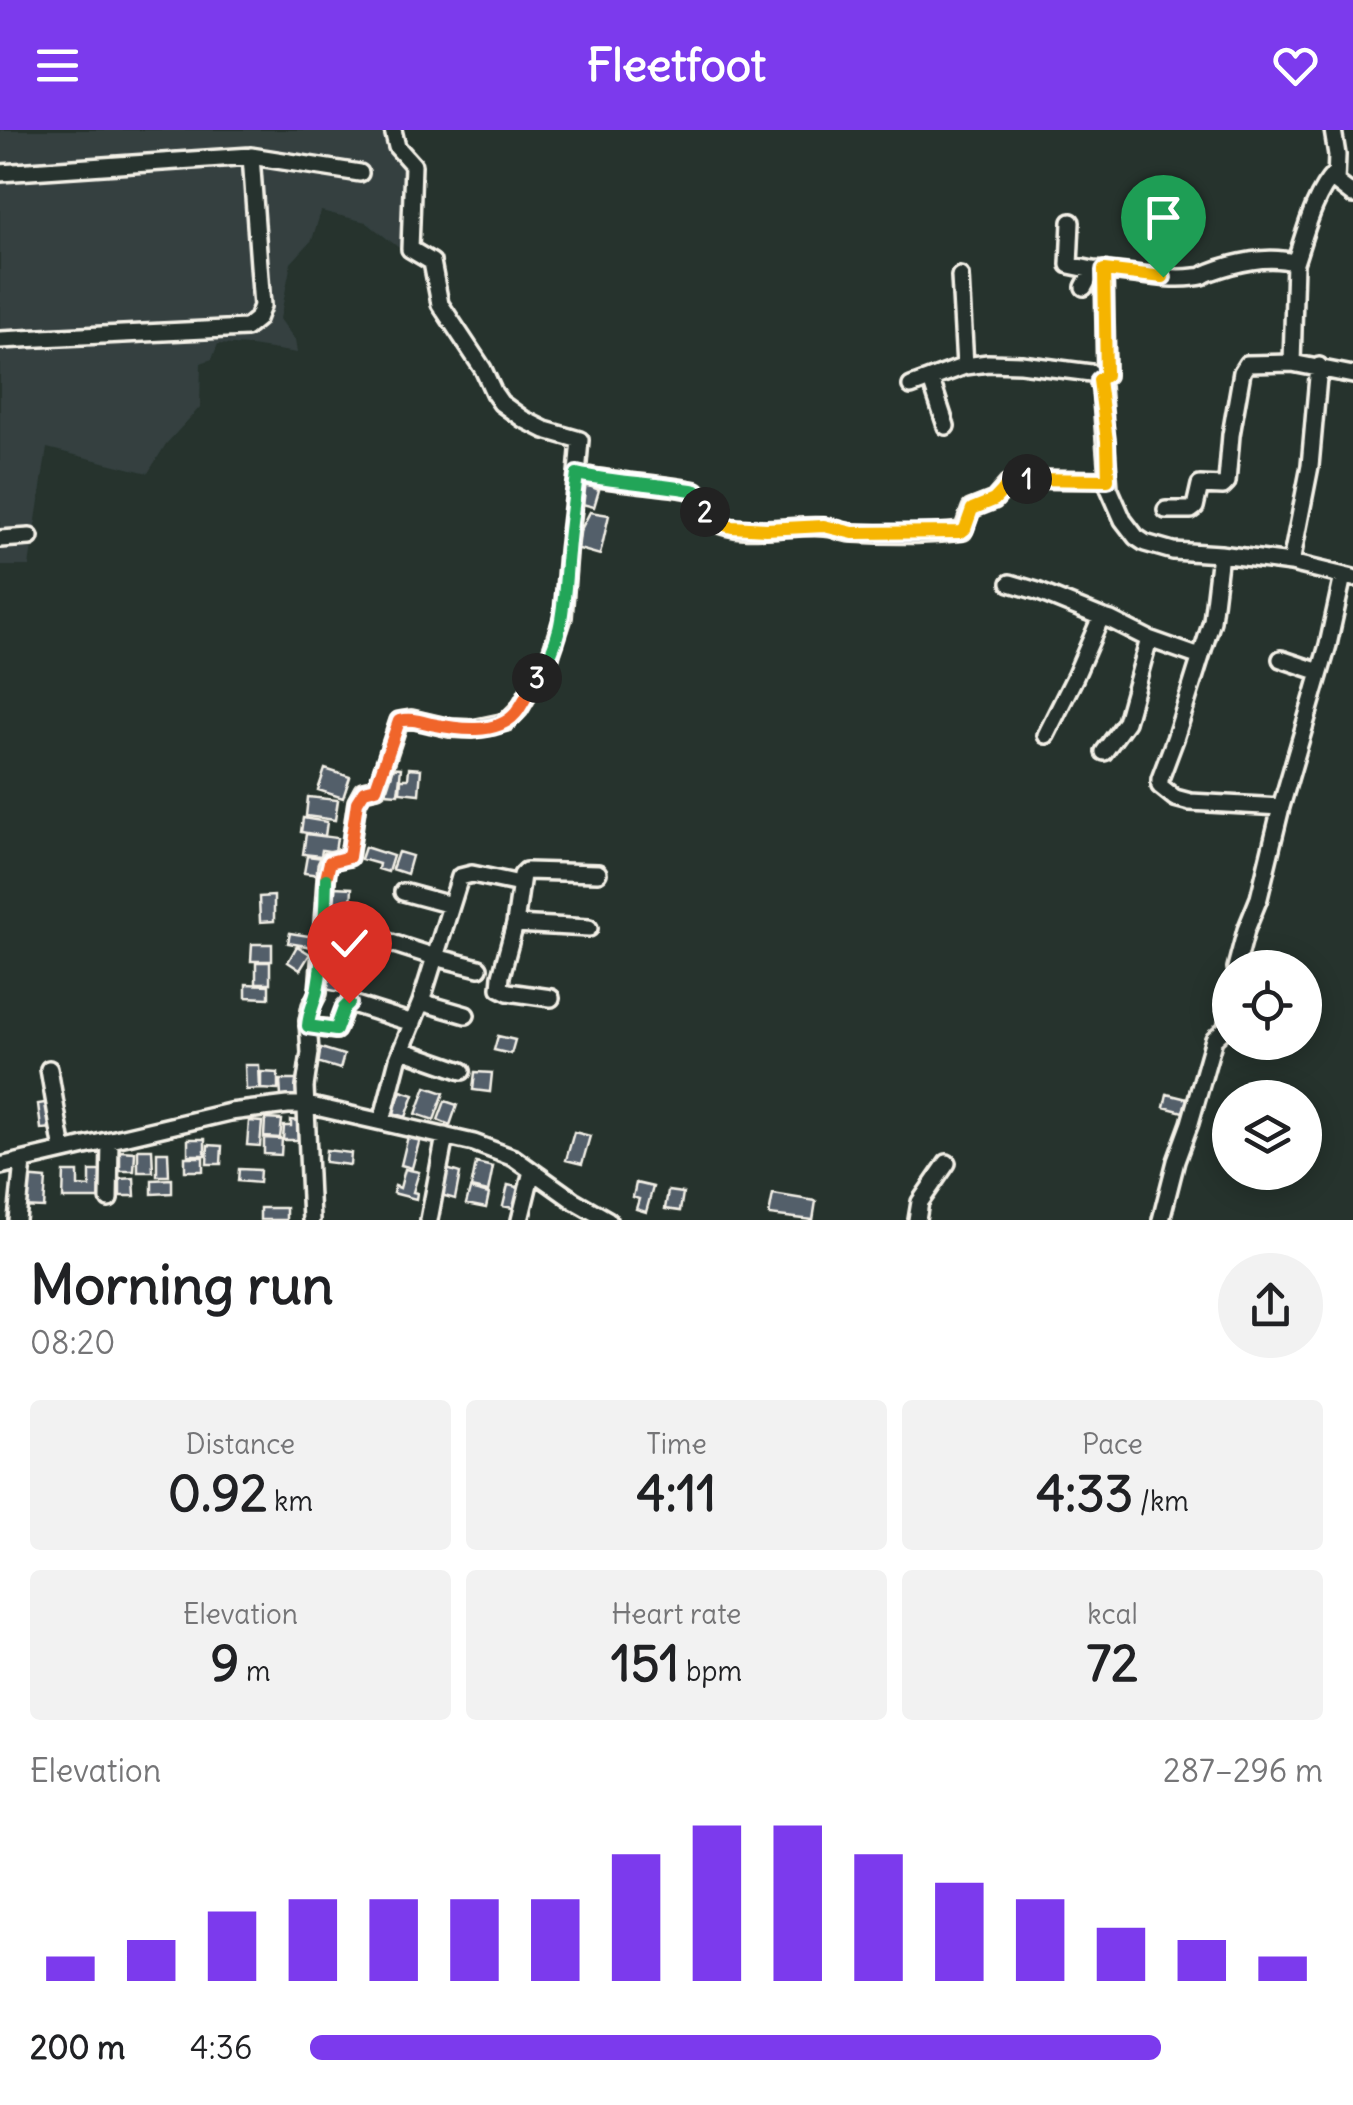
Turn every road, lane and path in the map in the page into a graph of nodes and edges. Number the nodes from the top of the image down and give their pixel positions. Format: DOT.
graph roads {
  1 [pos="393,130"];
  2 [pos="1333,130"];
  3 [pos="250,156"];
  4 [pos="0,172"];
  5 [pos="360,173"];
  6 [pos="1335,173"];
  7 [pos="1353,196"];
  8 [pos="1071,222"];
  9 [pos="1295,264"];
  10 [pos="1098,270"];
  11 [pos="960,276"];
  12 [pos="1084,287"];
  13 [pos="0,340"];
  14 [pos="1292,363"];
  15 [pos="965,366"];
  16 [pos="1318,366"];
  17 [pos="1353,374"];
  18 [pos="931,380"];
  19 [pos="1099,380"];
  20 [pos="911,386"];
  21 [pos="946,426"];
  22 [pos="577,474"];
  23 [pos="1108,480"];
  24 [pos="1166,510"];
  25 [pos="30,537"];
  26 [pos="0,539"];
  27 [pos="1220,554"];
  28 [pos="1290,563"];
  29 [pos="1348,577"];
  30 [pos="1010,584"];
  31 [pos="1101,617"];
  32 [pos="1149,639"];
  33 [pos="1200,656"];
  34 [pos="1280,659"];
  35 [pos="1320,672"];
  36 [pos="1046,735"];
  37 [pos="1104,752"];
  38 [pos="1281,807"];
  39 [pos="598,873"];
  40 [pos="520,884"];
  41 [pos="402,892"];
  42 [pos="451,905"];
  43 [pos="515,924"];
  44 [pos="589,928"];
  45 [pos="386,941"];
  46 [pos="1241,950"];
  47 [pos="435,957"];
  48 [pos="479,968"];
  49 [pos="552,998"];
  50 [pos="421,1002"];
  51 [pos="466,1015"];
  52 [pos="413,1023"];
  53 [pos="308,1026"];
  54 [pos="1212,1046"];
  55 [pos="402,1050"];
  56 [pos="49,1069"];
  57 [pos="462,1071"];
  58 [pos="306,1105"];
  59 [pos="382,1121"];
  60 [pos="444,1136"];
  61 [pos="110,1140"];
  62 [pos="62,1150"];
  63 [pos="23,1162"];
  64 [pos="946,1163"];
  65 [pos="0,1166"];
  66 [pos="532,1171"];
  67 [pos="109,1199"];
  68 [pos="17,1220"];
  69 [pos="311,1220"];
  70 [pos="429,1220"];
  71 [pos="520,1220"];
  72 [pos="608,1220"];
  73 [pos="916,1220"];
  74 [pos="1161,1220"];
  1 -- 22 [label="street"];
  2 -- 6 [label="street"];
  3 -- 4 [label="street"];
  3 -- 5 [label="street"];
  3 -- 13 [label="street"];
  6 -- 7 [label="street"];
  6 -- 9 [label="street"];
  8 -- 10 [label="street"];
  9 -- 10 [label="street"];
  9 -- 14 [label="street"];
  10 -- 12 [label="street"];
  10 -- 19 [label="street"];
  11 -- 15 [label="street"];
  14 -- 16 [label="street"];
  14 -- 24 [label="street"];
  15 -- 18 [label="street"];
  15 -- 19 [label="street"];
  16 -- 17 [label="street"];
  16 -- 28 [label="street"];
  18 -- 20 [label="street"];
  18 -- 21 [label="street"];
  19 -- 23 [label="street"];
  22 -- 23 [label="street"];
  22 -- 53 [label="street"];
  23 -- 27 [label="street"];
  25 -- 26 [label="street"];
  27 -- 28 [label="street"];
  27 -- 33 [label="street"];
  28 -- 29 [label="street"];
  29 -- 35 [label="street"];
  30 -- 31 [label="street"];
  31 -- 32 [label="street"];
  31 -- 36 [label="street"];
  32 -- 33 [label="street"];
  32 -- 37 [label="street"];
  33 -- 38 [label="street"];
  34 -- 35 [label="street"];
  35 -- 38 [label="street"];
  38 -- 46 [label="street"];
  39 -- 40 [label="street"];
  40 -- 42 [label="street"];
  40 -- 43 [label="street"];
  41 -- 42 [label="street"];
  42 -- 47 [label="street"];
  43 -- 44 [label="street"];
  43 -- 49 [label="street"];
  45 -- 47 [label="street"];
  47 -- 48 [label="street"];
  47 -- 50 [label="street"];
  50 -- 51 [label="street"];
  50 -- 52 [label="street"];
  52 -- 53 [label="street"];
  52 -- 55 [label="street"];
  53 -- 58 [label="street"];
  54 -- 74 [label="street"];
  55 -- 57 [label="street"];
  55 -- 59 [label="street"];
  56 -- 62 [label="street"];
  58 -- 59 [label="street"];
  58 -- 61 [label="street"];
  58 -- 69 [label="street"];
  59 -- 60 [label="street"];
  60 -- 66 [label="street"];
  60 -- 70 [label="street"];
  61 -- 62 [label="street"];
  61 -- 67 [label="street"];
  62 -- 63 [label="street"];
  63 -- 65 [label="street"];
  63 -- 68 [label="street"];
  64 -- 73 [label="street"];
  66 -- 71 [label="street"];
  66 -- 72 [label="street"];
}
